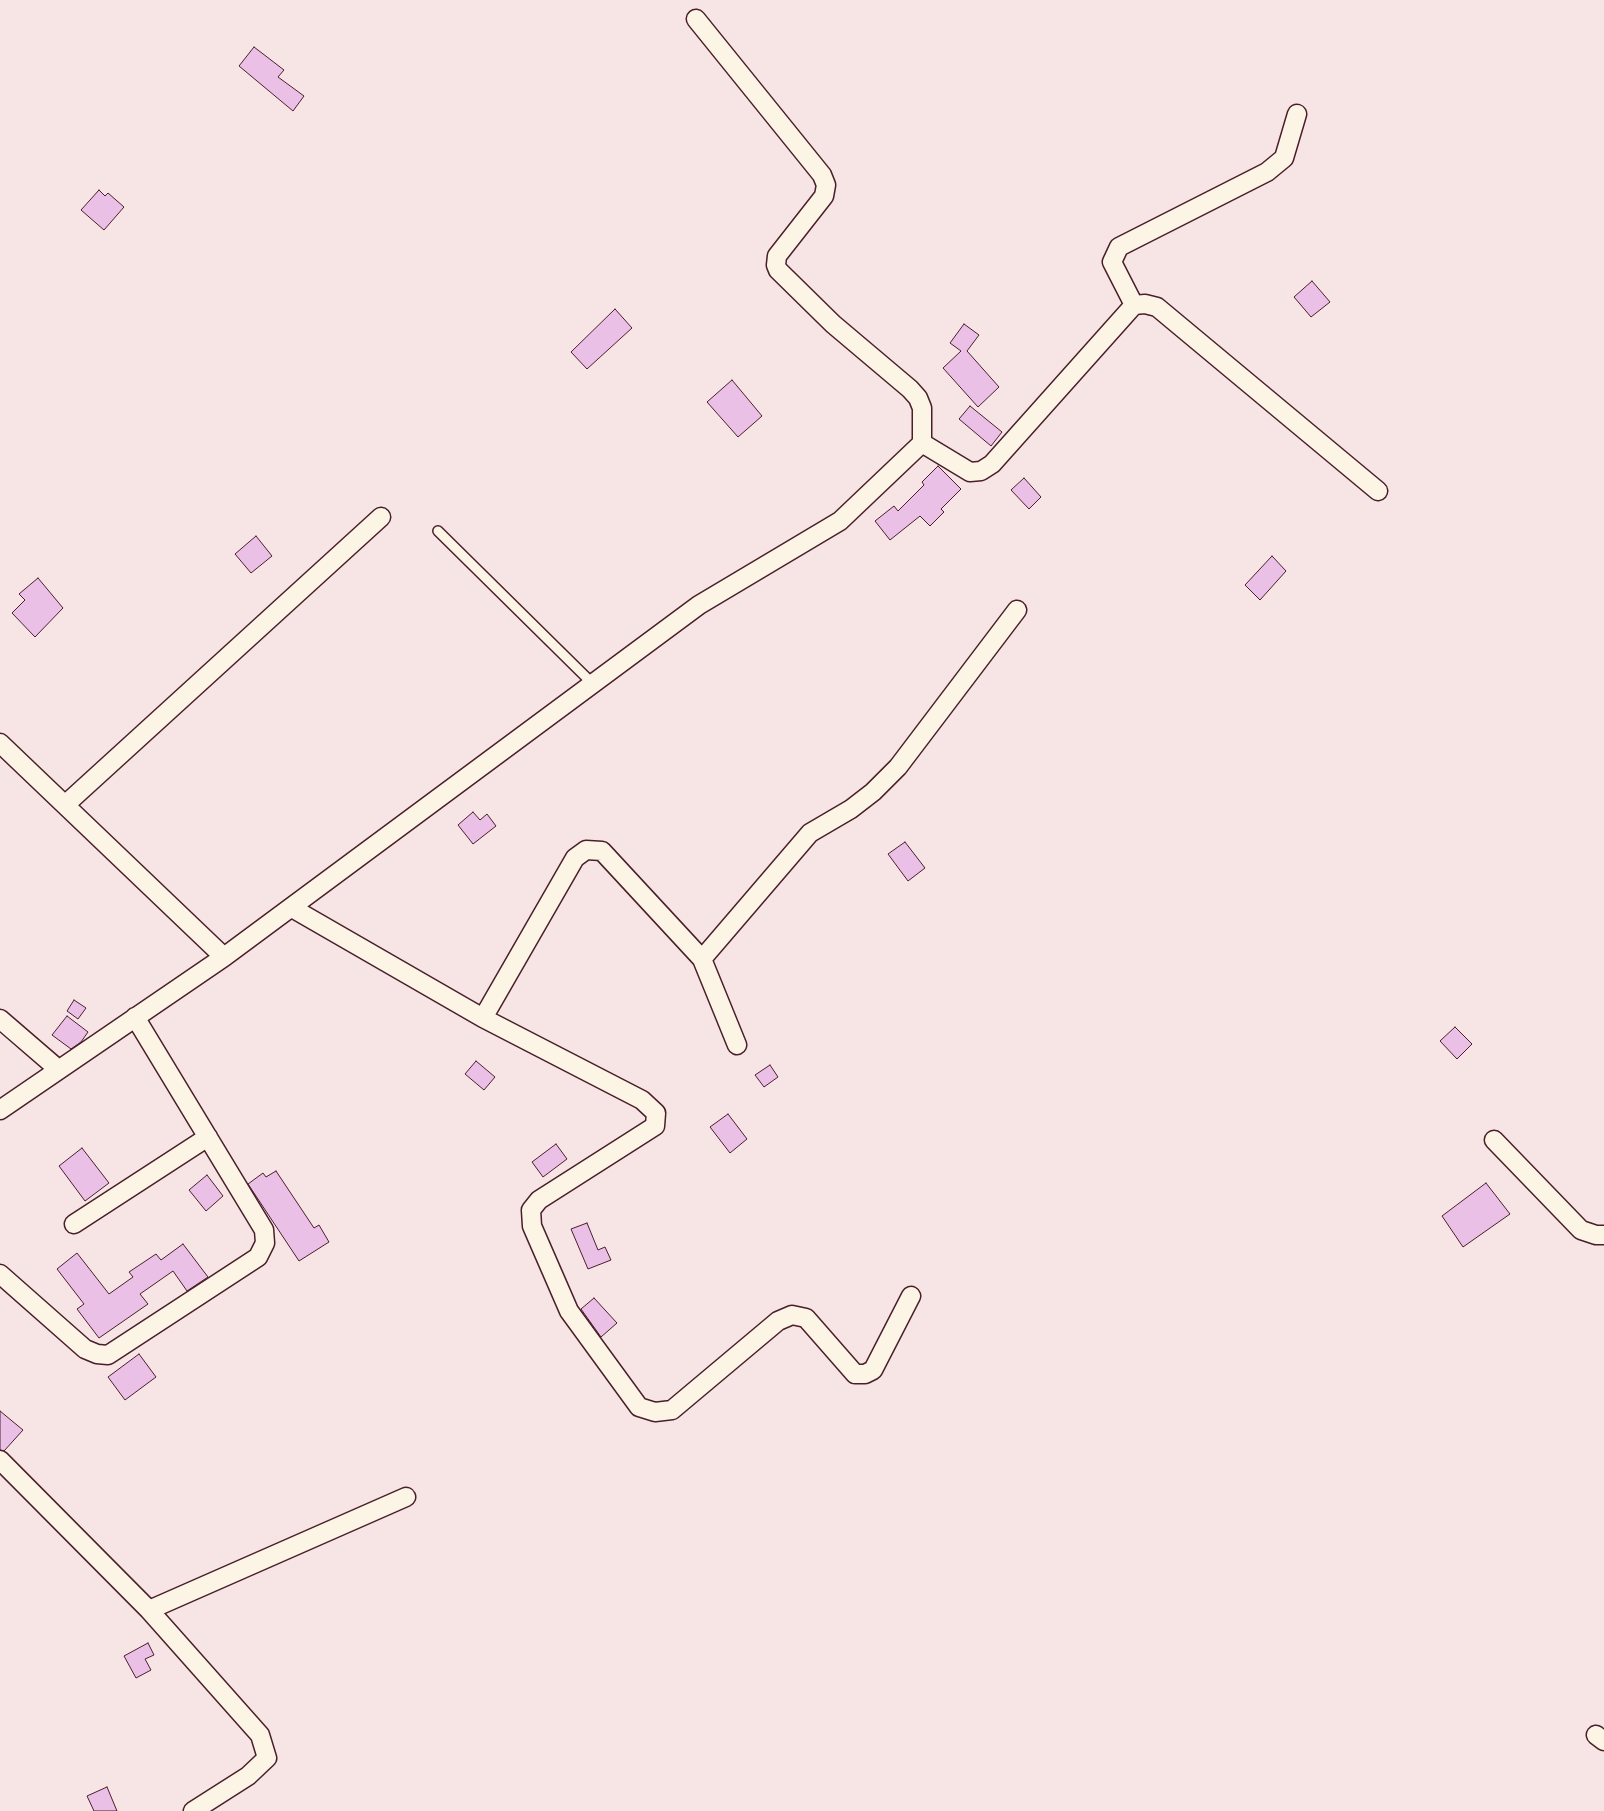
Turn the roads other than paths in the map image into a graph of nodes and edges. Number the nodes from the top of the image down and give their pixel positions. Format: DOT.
graph roads {
  1 [pos="696,19"];
  2 [pos="1297,114"];
  3 [pos="1134,305"];
  4 [pos="922,443"];
  5 [pos="1378,491"];
  6 [pos="381,517"];
  7 [pos="438,532"];
  8 [pos="1017,610"];
  9 [pos="593,684"];
  10 [pos="0,743"];
  11 [pos="65,805"];
  12 [pos="292,908"];
  13 [pos="224,957"];
  14 [pos="702,958"];
  15 [pos="135,1017"];
  16 [pos="483,1018"];
  17 [pos="0,1019"];
  18 [pos="737,1045"];
  19 [pos="58,1069"];
  20 [pos="0,1110"];
  21 [pos="208,1137"];
  22 [pos="1494,1140"];
  23 [pos="74,1224"];
  24 [pos="1604,1235"];
  25 [pos="0,1274"];
  26 [pos="911,1296"];
  27 [pos="0,1460"];
  28 [pos="406,1497"];
  29 [pos="149,1610"];
  30 [pos="193,1811"];
  1 -- 4 [label="street"];
  2 -- 3 [label="street"];
  3 -- 4 [label="street"];
  3 -- 5 [label="street"];
  4 -- 9 [label="street"];
  6 -- 11 [label="street"];
  7 -- 9 [label="lane"];
  8 -- 14 [label="street"];
  9 -- 12 [label="street"];
  10 -- 11 [label="street"];
  11 -- 13 [label="street"];
  12 -- 13 [label="street"];
  12 -- 16 [label="street"];
  13 -- 15 [label="street"];
  14 -- 16 [label="street"];
  14 -- 18 [label="street"];
  15 -- 19 [label="street"];
  15 -- 21 [label="street"];
  16 -- 26 [label="street"];
  17 -- 19 [label="street"];
  19 -- 20 [label="street"];
  21 -- 23 [label="street"];
  21 -- 25 [label="street"];
  22 -- 24 [label="street"];
  27 -- 29 [label="street"];
  28 -- 29 [label="street"];
  29 -- 30 [label="street"];
}
